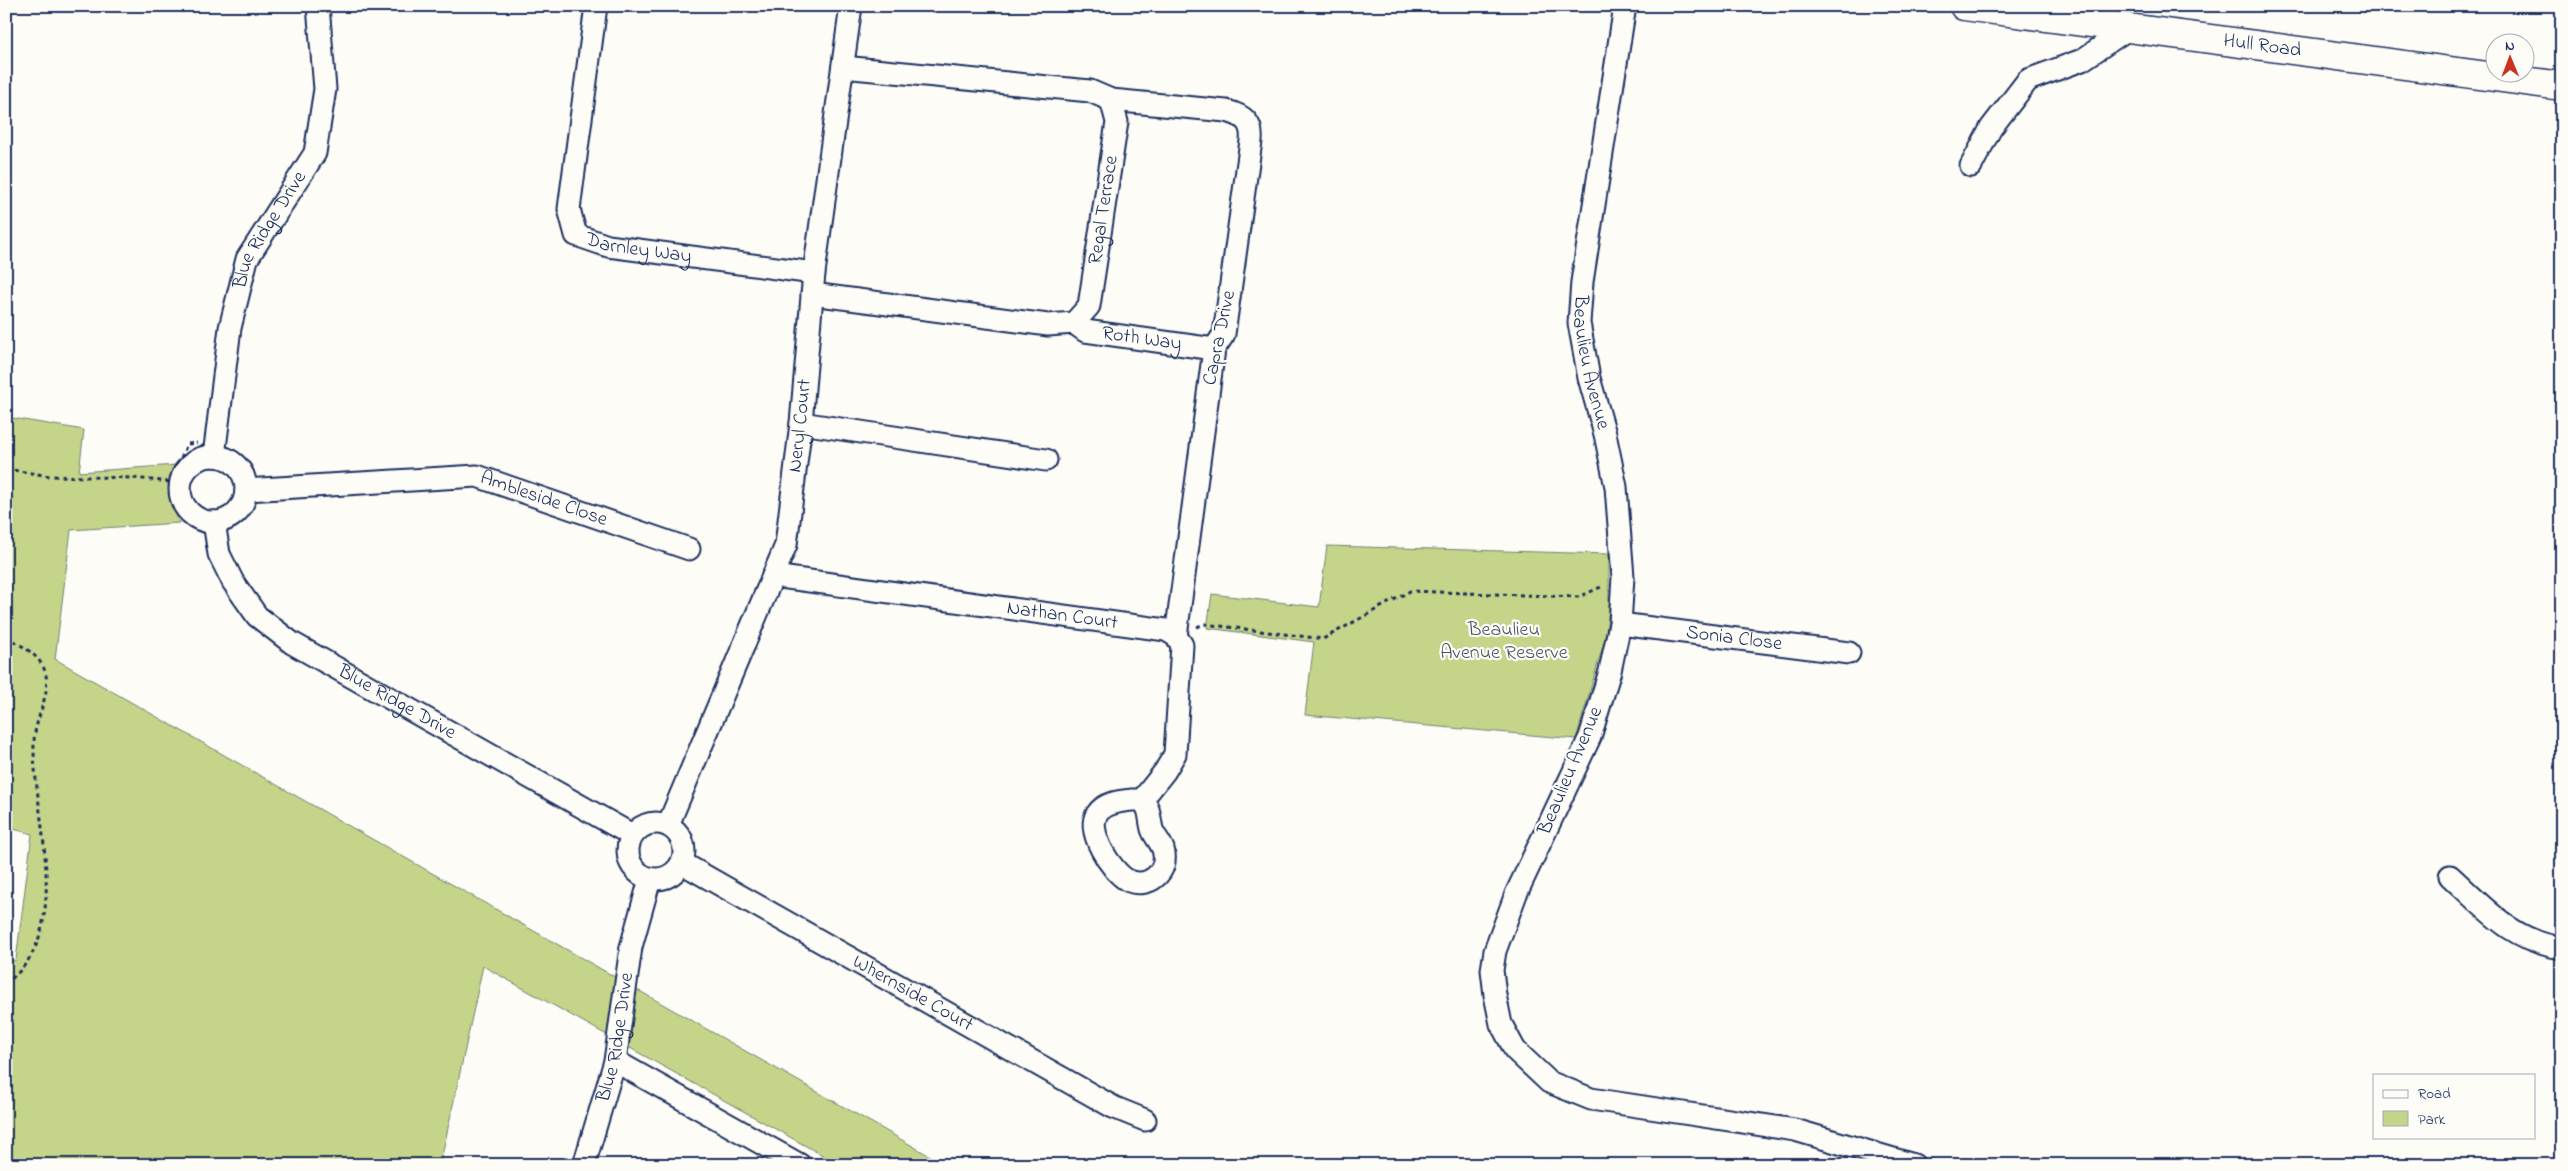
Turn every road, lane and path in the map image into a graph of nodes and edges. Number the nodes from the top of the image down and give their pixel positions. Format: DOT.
graph roads {
  1 [pos="318,6"];
  2 [pos="596,6"];
  3 [pos="852,6"];
  4 [pos="1625,6"];
  5 [pos="1964,6"];
  6 [pos="2557,6"];
  7 [pos="2562,7"];
  8 [pos="2128,29"];
  9 [pos="843,67"];
  10 [pos="2562,86"];
  11 [pos="1111,100"];
  12 [pos="1971,166"];
  13 [pos="813,284"];
  14 [pos="1074,323"];
  15 [pos="1214,349"];
  16 [pos="801,423"];
  17 [pos="215,449"];
  18 [pos="1046,460"];
  19 [pos="6,469"];
  20 [pos="246,490"];
  21 [pos="214,522"];
  22 [pos="689,549"];
  23 [pos="773,576"];
  24 [pos="1623,576"];
  25 [pos="1620,624"];
  26 [pos="1176,636"];
  27 [pos="6,638"];
  28 [pos="1849,654"];
  29 [pos="1142,800"];
  30 [pos="668,825"];
  31 [pos="632,835"];
  32 [pos="682,864"];
  33 [pos="2450,876"];
  34 [pos="650,879"];
  35 [pos="2562,948"];
  36 [pos="6,983"];
  37 [pos="615,1061"];
  38 [pos="1146,1120"];
  39 [pos="584,1165"];
  40 [pos="800,1165"];
  41 [pos="1914,1165"];
  1 -- 17 [label="street, Blue Ridge Drive"];
  2 -- 13 [label="street, Darnley Way"];
  3 -- 9 [label="street, Neryl Court"];
  4 -- 24 [label="street, Beaulieu Avenue"];
  5 -- 8 [label="main road, Hull Road"];
  6 -- 7 [label="path"];
  8 -- 10 [label="main road, Hull Road"];
  8 -- 12 [label="street"];
  9 -- 11 [label="street"];
  9 -- 13 [label="street, Neryl Court"];
  11 -- 14 [label="street, Regal Terrace"];
  11 -- 15 [label="street, Capra Drive"];
  13 -- 14 [label="street"];
  13 -- 16 [label="street, Neryl Court"];
  14 -- 15 [label="street, Roth Way"];
  15 -- 26 [label="street, Capra Drive"];
  16 -- 18 [label="street"];
  16 -- 23 [label="street, Neryl Court"];
  17 -- 19 [label="path"];
  17 -- 20 [label="street"];
  17 -- 21 [label="street"];
  20 -- 21 [label="street"];
  20 -- 22 [label="street, Ambleside Close"];
  21 -- 31 [label="street, Blue Ridge Drive"];
  23 -- 26 [label="street, Nathan Court"];
  23 -- 30 [label="street, Neryl Court"];
  24 -- 25 [label="street, Beaulieu Avenue"];
  24 -- 26 [label="path"];
  25 -- 28 [label="street, Sonia Close"];
  25 -- 41 [label="street, Beaulieu Avenue"];
  26 -- 29 [label="street"];
  27 -- 36 [label="path"];
  30 -- 31 [label="street"];
  30 -- 32 [label="street"];
  31 -- 34 [label="street"];
  32 -- 34 [label="street"];
  32 -- 38 [label="street, Whernside Court"];
  33 -- 35 [label="street"];
  34 -- 37 [label="street, Blue Ridge Drive"];
  37 -- 39 [label="street, Blue Ridge Drive"];
  37 -- 40 [label="street"];
}
